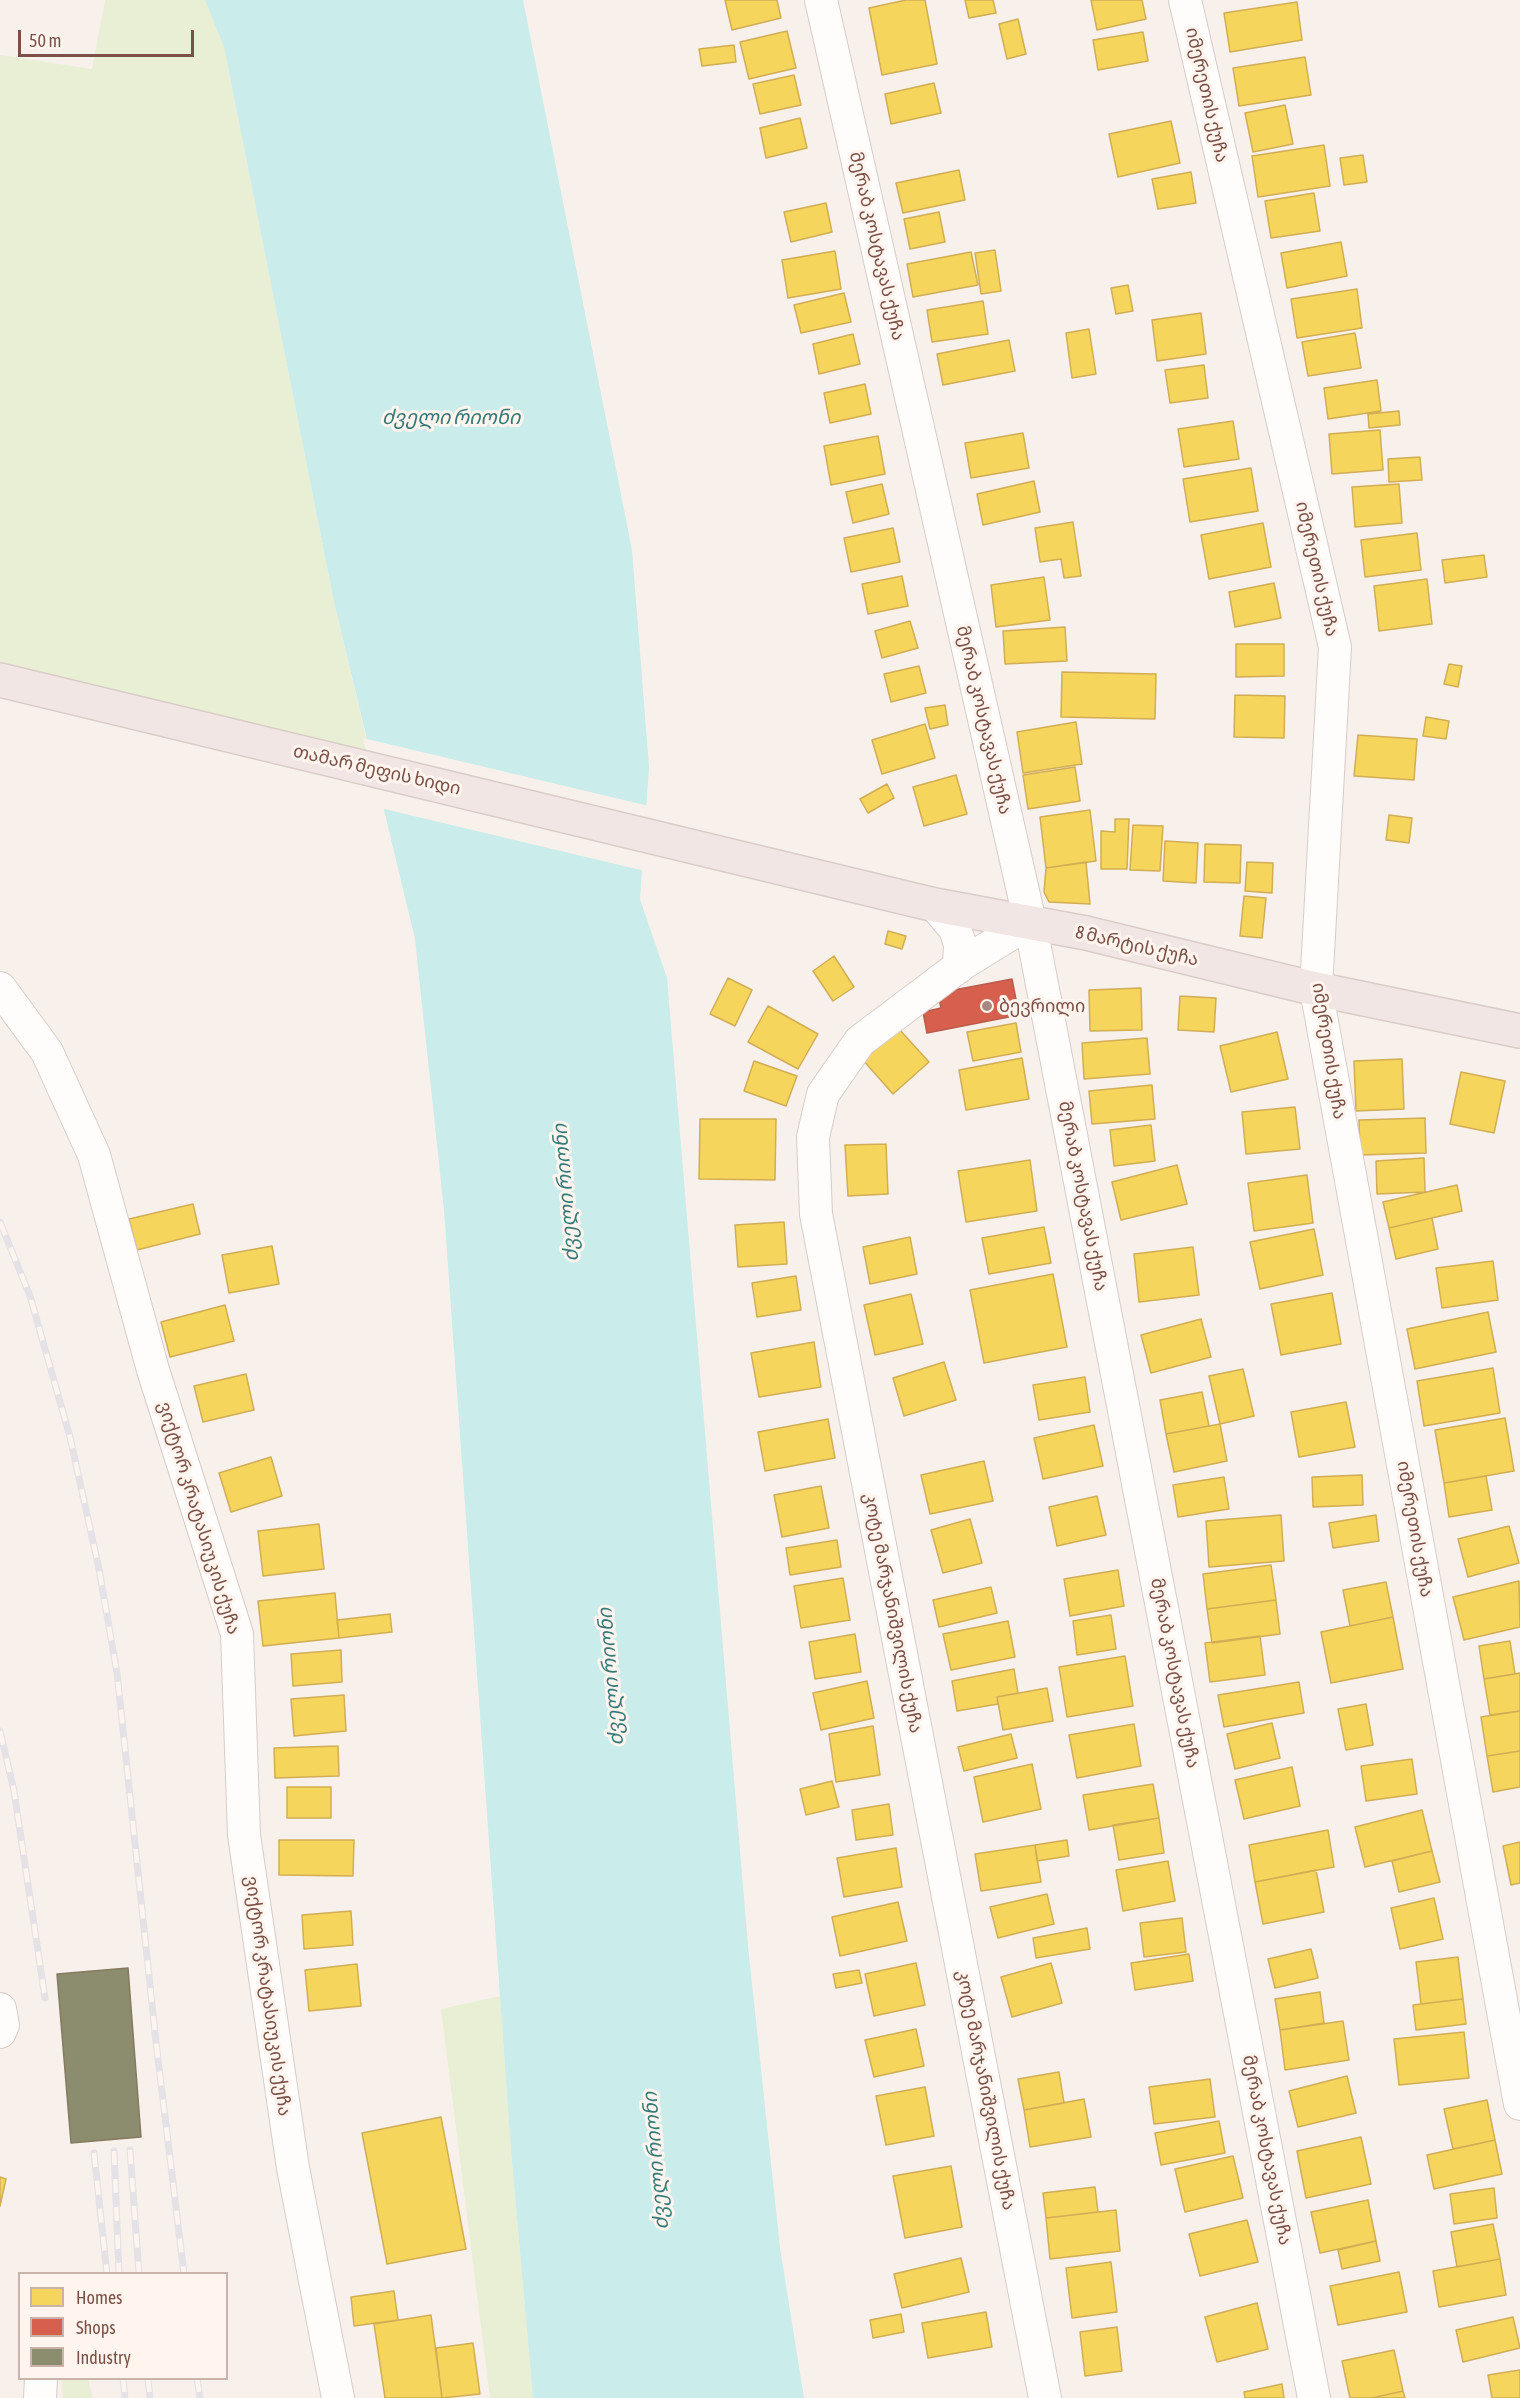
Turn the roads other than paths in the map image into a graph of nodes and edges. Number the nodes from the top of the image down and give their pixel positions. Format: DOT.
graph roads {
  1 [pos="821,0"];
  2 [pos="1185,0"];
  3 [pos="0,680"];
  4 [pos="754,860"];
  5 [pos="935,905"];
  6 [pos="1030,922"];
  7 [pos="958,967"];
  8 [pos="0,988"];
  9 [pos="1316,989"];
  10 [pos="1520,1031"];
  11 [pos="0,2009"];
  12 [pos="0,2032"];
  13 [pos="1520,2104"];
  14 [pos="40,2380"];
  15 [pos="40,2398"];
  16 [pos="338,2398"];
  17 [pos="1045,2398"];
  18 [pos="1314,2398"];
  1 -- 6 [label="street, მერაბ კოსტავას ქუჩა"];
  2 -- 9 [label="street, იმერეთის ქუჩა"];
  3 -- 4 [label="highway, თამარ მეფის ხიდი"];
  4 -- 5 [label="highway, 8 მარტის ქუჩა"];
  5 -- 6 [label="highway, 8 მარტის ქუჩა"];
  5 -- 7 [label="street"];
  6 -- 7 [label="street, კოტე მარჯანიშვილის ქუჩა"];
  6 -- 9 [label="highway, 8 მარტის ქუჩა"];
  6 -- 18 [label="street, მერაბ კოსტავას ქუჩა"];
  7 -- 17 [label="street, კოტე მარჯანიშვილის ქუჩა"];
  8 -- 16 [label="street, ვიქტორ კრატასიუკის ქუჩა"];
  9 -- 10 [label="highway, 8 მარტის ქუჩა"];
  9 -- 13 [label="street, იმერეთის ქუჩა"];
  11 -- 12 [label="street"];
  14 -- 15 [label="street"];
}
